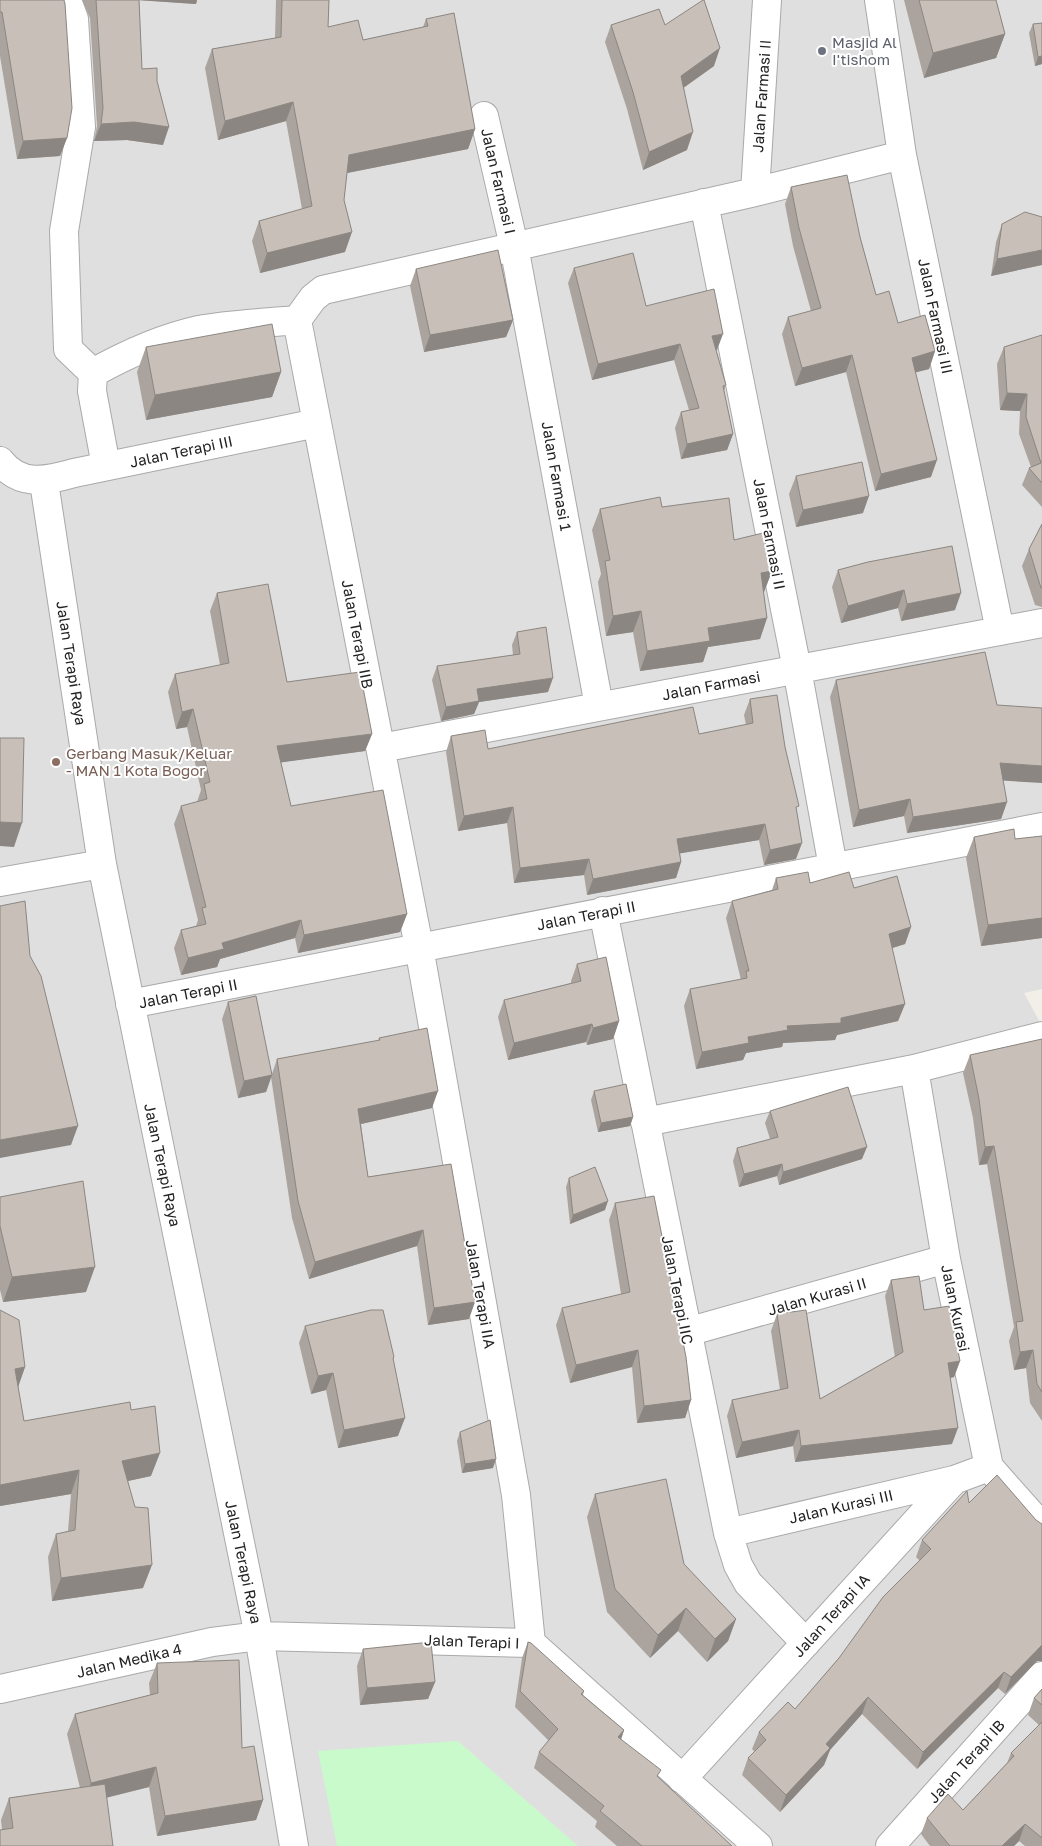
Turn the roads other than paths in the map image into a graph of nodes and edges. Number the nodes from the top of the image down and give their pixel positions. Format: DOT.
graph roads {
  1 [pos="67,0"];
  2 [pos="767,0"];
  3 [pos="879,0"];
  4 [pos="484,116"];
  5 [pos="902,155"];
  6 [pos="755,192"];
  7 [pos="704,203"];
  8 [pos="514,246"];
  9 [pos="298,320"];
  10 [pos="93,373"];
  11 [pos="317,423"];
  12 [pos="0,461"];
  13 [pos="106,466"];
  14 [pos="44,482"];
  15 [pos="1042,623"];
  16 [pos="1000,631"];
  17 [pos="797,669"];
  18 [pos="599,706"];
  19 [pos="381,748"];
  20 [pos="1042,827"];
  21 [pos="102,864"];
  22 [pos="833,866"];
  23 [pos="0,882"];
  24 [pos="603,911"];
  25 [pos="419,947"];
  26 [pos="130,1004"];
  27 [pos="1042,1036"];
  28 [pos="914,1069"];
  29 [pos="645,1122"];
  30 [pos="946,1260"];
  31 [pos="687,1332"];
  32 [pos="989,1467"];
  33 [pos="954,1480"];
  34 [pos="1042,1527"];
  35 [pos="728,1533"];
  36 [pos="259,1636"];
  37 [pos="531,1643"];
  38 [pos="806,1643"];
  39 [pos="1042,1676"];
  40 [pos="0,1689"];
  41 [pos="682,1778"];
  42 [pos="294,1846"];
  43 [pos="758,1846"];
  44 [pos="890,1846"];
  1 -- 10 [label="street"];
  2 -- 6 [label="street, Jalan Farmasi II"];
  3 -- 5 [label="street, Jalan Farmasi III"];
  4 -- 8 [label="street, Jalan Farmasi I"];
  5 -- 6 [label="street"];
  5 -- 16 [label="street, Jalan Farmasi III"];
  6 -- 7 [label="street"];
  7 -- 8 [label="street"];
  7 -- 17 [label="street, Jalan Farmasi II"];
  8 -- 9 [label="street"];
  8 -- 18 [label="street, Jalan Farmasi 1"];
  9 -- 10 [label="street"];
  9 -- 11 [label="street, Jalan Terapi IIB"];
  10 -- 13 [label="street"];
  11 -- 13 [label="street, Jalan Terapi III"];
  11 -- 19 [label="street, Jalan Terapi IIB"];
  12 -- 14 [label="street"];
  13 -- 14 [label="street, Jalan Terapi III"];
  14 -- 21 [label="street, Jalan Terapi Raya"];
  15 -- 16 [label="street, Jalan Farmasi"];
  16 -- 17 [label="street, Jalan Farmasi"];
  17 -- 18 [label="street, Jalan Farmasi"];
  17 -- 22 [label="street, Jalan Farmasi II"];
  18 -- 19 [label="street, Jalan Farmasi"];
  19 -- 25 [label="street, Jalan Terapi IIB"];
  20 -- 22 [label="street, Jalan Terapi II"];
  21 -- 23 [label="street"];
  21 -- 26 [label="street, Jalan Terapi Raya"];
  22 -- 24 [label="street, Jalan Terapi II"];
  24 -- 25 [label="street, Jalan Terapi II"];
  24 -- 29 [label="street, Jalan Terapi IIC"];
  25 -- 26 [label="street, Jalan Terapi II"];
  25 -- 37 [label="street, Jalan Terapi IIA"];
  26 -- 36 [label="street, Jalan Terapi Raya"];
  27 -- 28 [label="street"];
  28 -- 29 [label="street"];
  28 -- 30 [label="street, Jalan Kurasi"];
  29 -- 31 [label="street, Jalan Terapi IIC"];
  30 -- 31 [label="street, Jalan Kurasi II"];
  30 -- 32 [label="street, Jalan Kurasi"];
  31 -- 35 [label="street, Jalan Terapi IIC"];
  32 -- 33 [label="street, Jalan Terapi IA"];
  32 -- 34 [label="street, Jalan Kurasi"];
  33 -- 35 [label="street, Jalan Kurasi III"];
  33 -- 38 [label="street, Jalan Terapi IA"];
  35 -- 38 [label="street, Jalan Terapi IIC"];
  36 -- 37 [label="street, Jalan Terapi I"];
  36 -- 40 [label="street, Jalan Medika 4"];
  36 -- 42 [label="street, Jalan Terapi Raya"];
  37 -- 41 [label="street, Jalan Terapi I"];
  38 -- 41 [label="street, Jalan Terapi IA"];
  39 -- 44 [label="street, Jalan Terapi IB"];
  41 -- 43 [label="street, Jalan Terapi I"];
}
